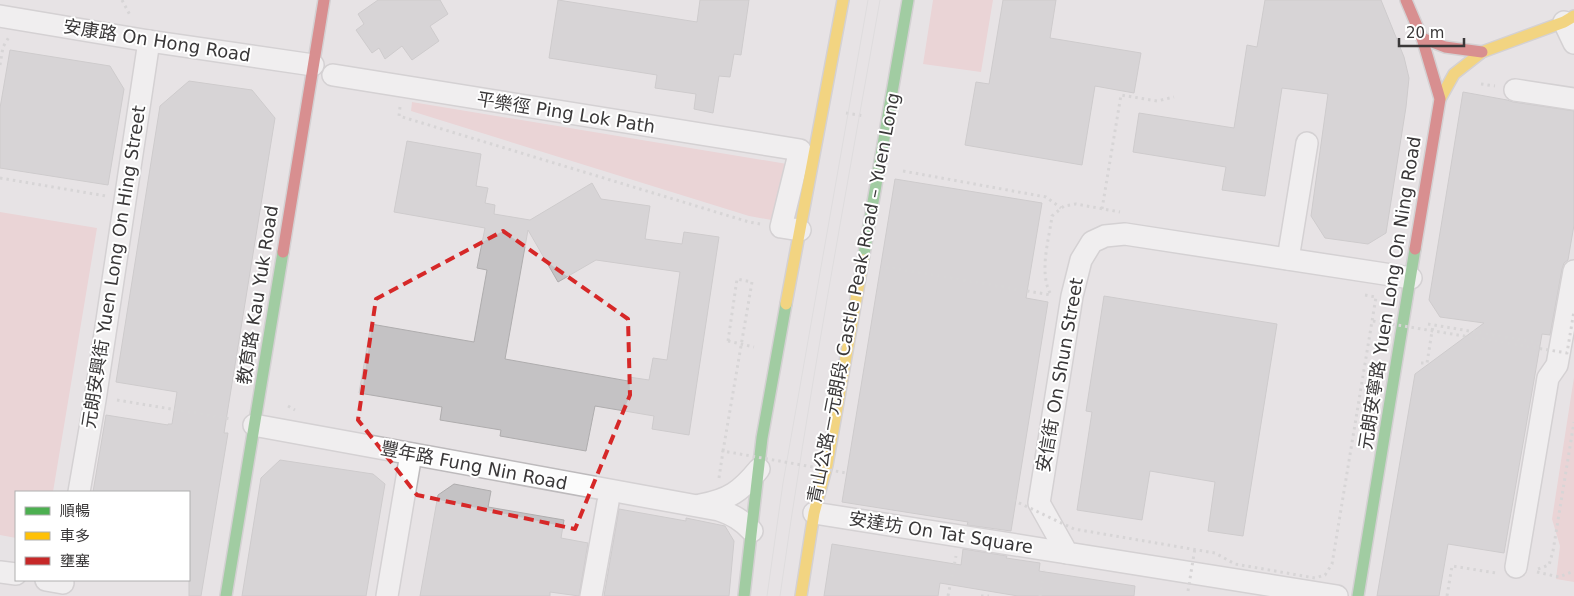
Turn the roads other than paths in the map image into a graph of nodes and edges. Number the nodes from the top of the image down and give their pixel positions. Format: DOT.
graph roads {
  1 [pos="324,0"];
  2 [pos="843,0"];
  3 [pos="908,0"];
  4 [pos="1406,0"];
  5 [pos="1571,0"];
  6 [pos="1571,15"];
  7 [pos="0,16"];
  8 [pos="1422,38"];
  9 [pos="148,41"];
  10 [pos="1574,42"];
  11 [pos="1482,52"];
  12 [pos="313,65"];
  13 [pos="333,75"];
  14 [pos="1515,90"];
  15 [pos="1440,99"];
  16 [pos="1574,99"];
  17 [pos="1307,143"];
  18 [pos="790,229"];
  19 [pos="1288,259"];
  20 [pos="1574,271"];
  21 [pos="1411,278"];
  22 [pos="245,423"];
  23 [pos="411,454"];
  24 [pos="759,469"];
  25 [pos="79,491"];
  26 [pos="608,502"];
  27 [pos="695,506"];
  28 [pos="814,513"];
  29 [pos="752,531"];
  30 [pos="1067,553"];
  31 [pos="1516,567"];
  32 [pos="0,572"];
  33 [pos="15,574"];
  34 [pos="226,596"];
  35 [pos="387,596"];
  36 [pos="591,596"];
  37 [pos="744,596"];
  38 [pos="800,596"];
  39 [pos="1338,596"];
  40 [pos="1358,596"];
  1 -- 12 [label="main road, 教育路 Kau Yuk Road"];
  2 -- 18 [label="main road"];
  3 -- 28 [label="main road, 青山公路－元朗段 Castle Peak Road – Yuen Long"];
  4 -- 8 [label="main road, 元朗安寧路 Yuen Long On Ning Road"];
  5 -- 6 [label="street"];
  6 -- 10 [label="street"];
  6 -- 11 [label="main road"];
  7 -- 9 [label="street, 安康路 On Hong Road"];
  8 -- 11 [label="main road"];
  8 -- 15 [label="main road, 元朗安寧路 Yuen Long On Ning Road"];
  9 -- 12 [label="street, 安康路 On Hong Road"];
  9 -- 25 [label="street, 元朗安興街 Yuen Long On Hing Street"];
  11 -- 15 [label="main road"];
  12 -- 22 [label="main road, 教育路 Kau Yuk Road"];
  13 -- 18 [label="street, 平樂徑 Ping Lok Path"];
  14 -- 16 [label="street"];
  15 -- 21 [label="main road, 元朗安寧路 Yuen Long On Ning Road"];
  17 -- 19 [label="street"];
  18 -- 24 [label="main road"];
  19 -- 21 [label="street, 安信街 On Shun Street"];
  19 -- 30 [label="street, 安信街 On Shun Street"];
  20 -- 31 [label="street"];
  21 -- 40 [label="main road, 元朗安寧路 Yuen Long On Ning Road"];
  22 -- 23 [label="street, 豐年路 Fung Nin Road"];
  22 -- 34 [label="main road, 教育路 Kau Yuk Road"];
  23 -- 27 [label="street, 豐年路 Fung Nin Road"];
  23 -- 35 [label="street"];
  24 -- 27 [label="street, 豐年路 Fung Nin Road"];
  24 -- 29 [label="main road"];
  26 -- 36 [label="street"];
  27 -- 29 [label="street, 豐年路 Fung Nin Road"];
  28 -- 30 [label="street, 安達坊 On Tat Square"];
  28 -- 38 [label="main road, 青山公路－元朗段 Castle Peak Road – Yuen Long"];
  29 -- 37 [label="main road"];
  30 -- 39 [label="street"];
  32 -- 33 [label="street"];
}
